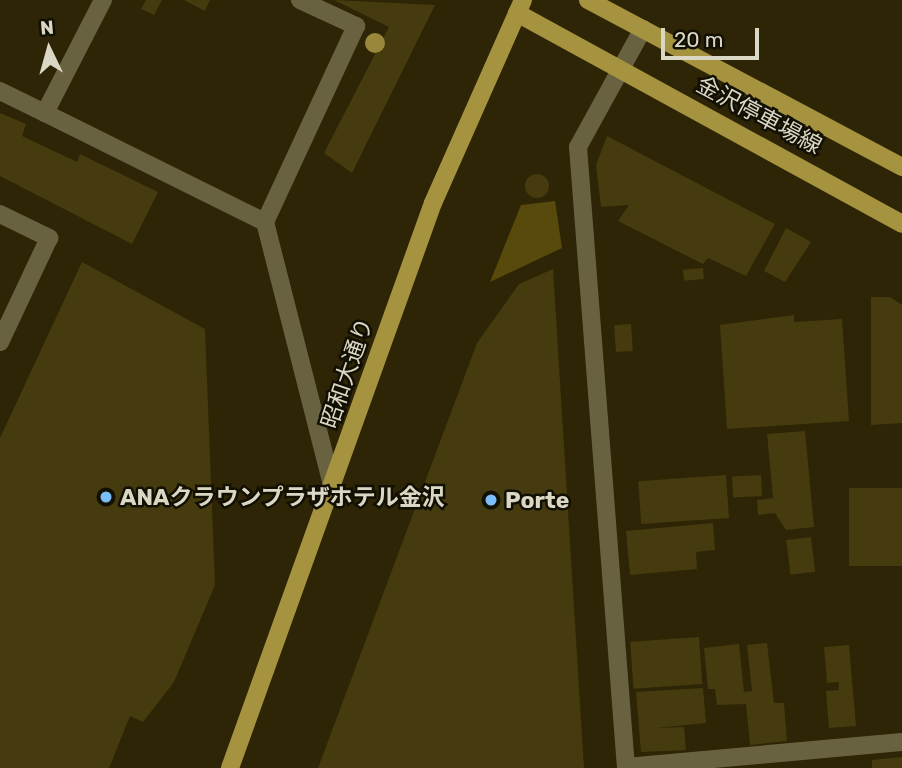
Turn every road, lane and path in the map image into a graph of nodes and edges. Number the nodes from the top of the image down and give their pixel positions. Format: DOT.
graph roads {
  1 [pos="103,0"];
  2 [pos="300,0"];
  3 [pos="588,0"];
  4 [pos="520,6"];
  5 [pos="643,29"];
  6 [pos="620,68"];
  7 [pos="0,91"];
  8 [pos="46,113"];
  9 [pos="902,167"];
  10 [pos="0,214"];
  11 [pos="265,222"];
  12 [pos="902,224"];
  13 [pos="0,342"];
  14 [pos="333,489"];
  15 [pos="902,742"];
  16 [pos="230,768"];
  17 [pos="626,768"];
  1 -- 8 [label="street"];
  2 -- 11 [label="street"];
  3 -- 5 [label="main road, 金沢停車場線"];
  4 -- 6 [label="main road, 金沢停車場線"];
  4 -- 14 [label="main road, 昭和大通り"];
  5 -- 6 [label="street"];
  5 -- 9 [label="main road, 金沢停車場線"];
  6 -- 12 [label="main road, 金沢停車場線"];
  6 -- 17 [label="street"];
  7 -- 8 [label="street"];
  8 -- 11 [label="street"];
  10 -- 13 [label="street"];
  11 -- 14 [label="street"];
  14 -- 16 [label="main road, 昭和大通り"];
  15 -- 17 [label="street"];
}
